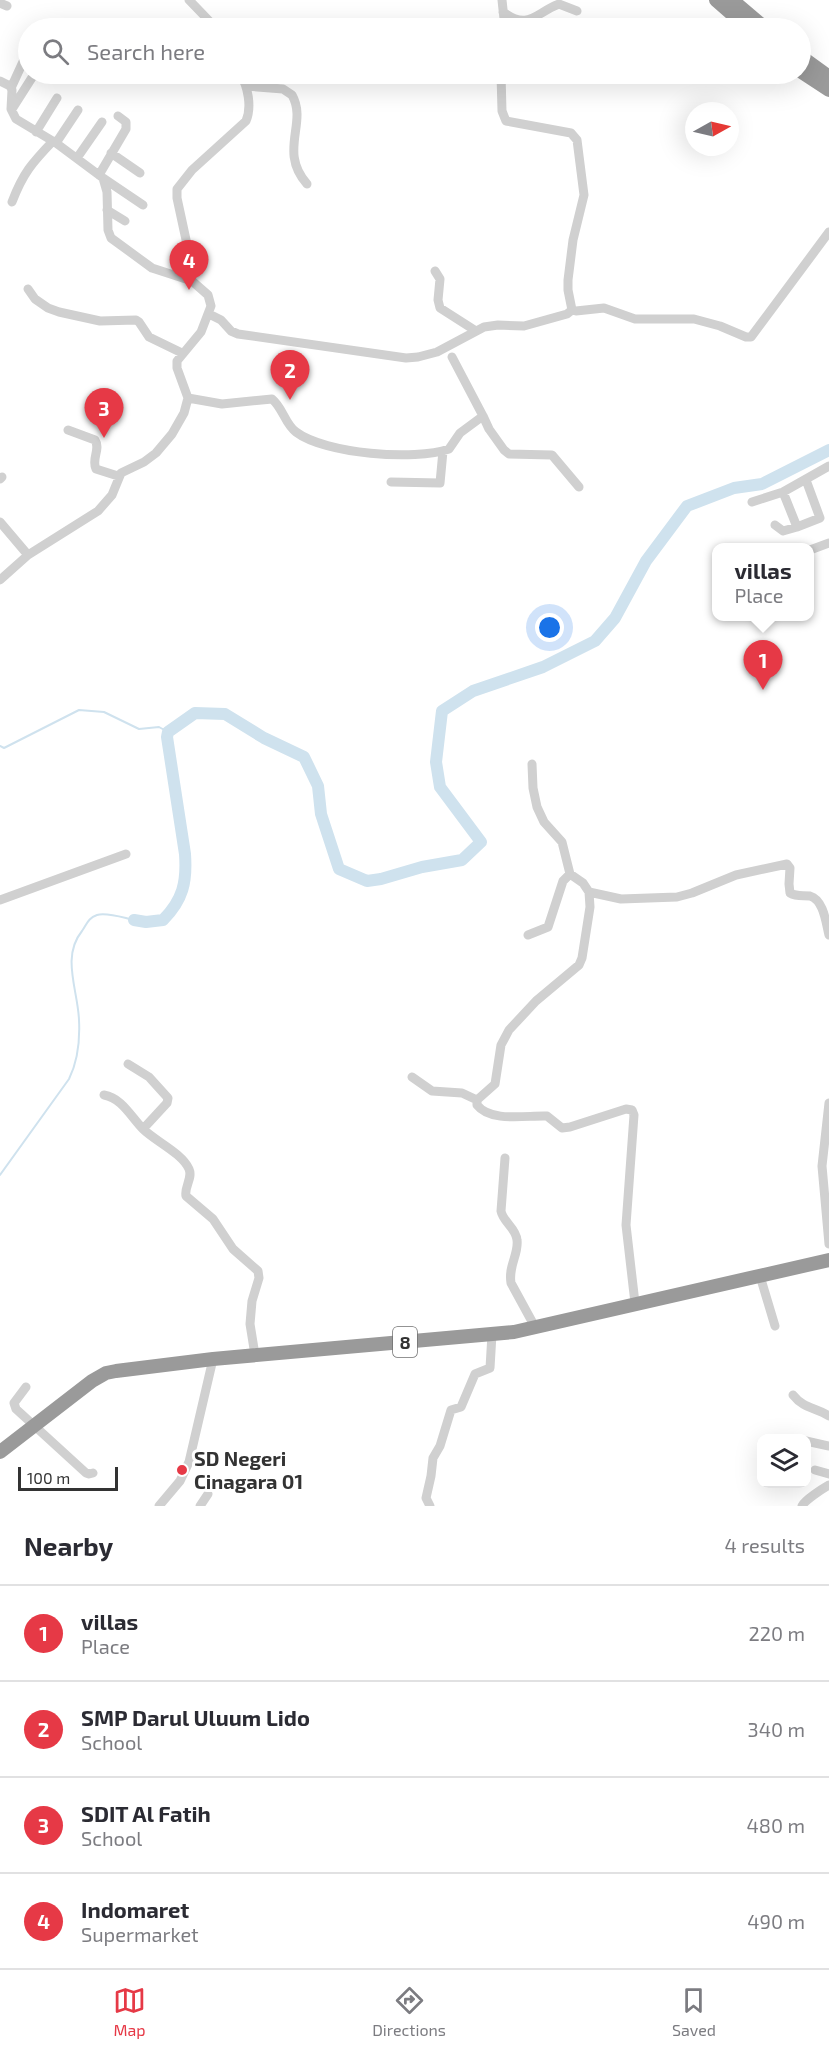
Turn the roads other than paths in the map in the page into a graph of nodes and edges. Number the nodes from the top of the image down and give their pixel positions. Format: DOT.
graph roads {
  1 [pos="189,0"];
  2 [pos="502,0"];
  3 [pos="716,0"];
  4 [pos="732,0"];
  5 [pos="577,11"];
  6 [pos="503,12"];
  7 [pos="206,18"];
  8 [pos="504,18"];
  9 [pos="512,18"];
  10 [pos="534,18"];
  11 [pos="737,18"];
  12 [pos="753,18"];
  13 [pos="811,63"];
  14 [pos="18,73"];
  15 [pos="829,76"];
  16 [pos="811,78"];
  17 [pos="0,81"];
  18 [pos="28,84"];
  19 [pos="501,84"];
  20 [pos="246,86"];
  21 [pos="11,88"];
  22 [pos="829,90"];
  23 [pos="57,98"];
  24 [pos="12,110"];
  25 [pos="78,110"];
  26 [pos="118,116"];
  27 [pos="102,122"];
  28 [pos="36,132"];
  29 [pos="54,142"];
  30 [pos="111,153"];
  31 [pos="77,158"];
  32 [pos="140,173"];
  33 [pos="101,177"];
  34 [pos="307,184"];
  35 [pos="12,202"];
  36 [pos="143,205"];
  37 [pos="107,210"];
  38 [pos="125,221"];
  39 [pos="829,232"];
  40 [pos="435,271"];
  41 [pos="192,281"];
  42 [pos="28,289"];
  43 [pos="572,310"];
  44 [pos="209,314"];
  45 [pos="476,331"];
  46 [pos="182,353"];
  47 [pos="452,357"];
  48 [pos="188,398"];
  49 [pos="483,416"];
  50 [pos="68,430"];
  51 [pos="443,451"];
  52 [pos="829,466"];
  53 [pos="118,477"];
  54 [pos="806,480"];
  55 [pos="391,482"];
  56 [pos="579,487"];
  57 [pos="783,492"];
  58 [pos="752,502"];
  59 [pos="825,516"];
  60 [pos="0,522"];
  61 [pos="775,525"];
  62 [pos="797,527"];
  63 [pos="829,543"];
  64 [pos="814,549"];
  65 [pos="28,555"];
  66 [pos="0,580"];
  67 [pos="532,764"];
  68 [pos="126,854"];
  69 [pos="570,874"];
  70 [pos="589,892"];
  71 [pos="0,900"];
  72 [pos="528,935"];
  73 [pos="829,936"];
  74 [pos="128,1064"];
  75 [pos="412,1077"];
  76 [pos="104,1095"];
  77 [pos="477,1100"];
  78 [pos="829,1103"];
  79 [pos="143,1129"];
  80 [pos="505,1158"];
  81 [pos="826,1166"];
  82 [pos="829,1244"];
  83 [pos="829,1260"];
  84 [pos="760,1276"];
  85 [pos="635,1304"];
  86 [pos="775,1326"];
  87 [pos="535,1327"];
  88 [pos="492,1334"];
  89 [pos="255,1355"];
  90 [pos="213,1359"];
  91 [pos="26,1386"];
  92 [pos="793,1395"];
  93 [pos="829,1416"];
  94 [pos="34,1425"];
  95 [pos="811,1442"];
  96 [pos="829,1446"];
  97 [pos="0,1452"];
  98 [pos="815,1470"];
  99 [pos="93,1473"];
  100 [pos="829,1474"];
  101 [pos="829,1485"];
  102 [pos="208,1494"];
  103 [pos="160,1506"];
  104 [pos="200,1506"];
  105 [pos="430,1506"];
  106 [pos="802,1506"];
  1 -- 7 [label="street"];
  2 -- 6 [label="street"];
  3 -- 11 [label="highway"];
  4 -- 12 [label="highway"];
  5 -- 10 [label="street"];
  6 -- 8 [label="street"];
  6 -- 9 [label="street"];
  13 -- 15 [label="highway"];
  14 -- 21 [label="street"];
  16 -- 22 [label="highway"];
  17 -- 21 [label="street"];
  18 -- 24 [label="street"];
  19 -- 43 [label="street"];
  20 -- 34 [label="street"];
  20 -- 41 [label="street"];
  21 -- 24 [label="street"];
  23 -- 28 [label="street"];
  24 -- 28 [label="street"];
  25 -- 29 [label="street"];
  26 -- 30 [label="street"];
  27 -- 31 [label="street"];
  28 -- 29 [label="street"];
  29 -- 31 [label="street"];
  29 -- 35 [label="street"];
  30 -- 32 [label="street"];
  30 -- 33 [label="street"];
  31 -- 33 [label="street"];
  33 -- 36 [label="street"];
  33 -- 37 [label="street"];
  37 -- 38 [label="street"];
  37 -- 41 [label="street"];
  39 -- 43 [label="street"];
  40 -- 45 [label="street"];
  41 -- 44 [label="street"];
  42 -- 46 [label="street"];
  43 -- 45 [label="street"];
  44 -- 45 [label="street"];
  44 -- 46 [label="street"];
  46 -- 48 [label="street"];
  47 -- 49 [label="street"];
  48 -- 51 [label="street"];
  48 -- 53 [label="street"];
  49 -- 51 [label="street"];
  49 -- 56 [label="street"];
  50 -- 53 [label="street"];
  51 -- 55 [label="street"];
  52 -- 54 [label="street"];
  53 -- 65 [label="street"];
  54 -- 57 [label="street"];
  54 -- 59 [label="street"];
  57 -- 58 [label="street"];
  57 -- 62 [label="street"];
  59 -- 62 [label="street"];
  60 -- 65 [label="street"];
  61 -- 62 [label="street"];
  63 -- 64 [label="street"];
  65 -- 66 [label="street"];
  67 -- 69 [label="street"];
  68 -- 71 [label="street"];
  69 -- 70 [label="street"];
  69 -- 72 [label="street"];
  70 -- 73 [label="street"];
  70 -- 77 [label="street"];
  74 -- 79 [label="street"];
  75 -- 77 [label="street"];
  76 -- 79 [label="street"];
  77 -- 85 [label="street"];
  78 -- 81 [label="street"];
  79 -- 89 [label="street"];
  80 -- 87 [label="street"];
  81 -- 82 [label="street"];
  83 -- 84 [label="highway, 8"];
  84 -- 85 [label="highway, 8"];
  84 -- 86 [label="street"];
  85 -- 87 [label="highway, 8"];
  87 -- 88 [label="highway, 8"];
  88 -- 89 [label="highway, 8"];
  88 -- 105 [label="street"];
  89 -- 90 [label="highway, 8"];
  90 -- 94 [label="highway, 8"];
  90 -- 103 [label="street"];
  91 -- 94 [label="street"];
  92 -- 93 [label="street"];
  94 -- 97 [label="highway, 8"];
  94 -- 99 [label="street"];
  95 -- 96 [label="street"];
  98 -- 100 [label="street"];
  101 -- 106 [label="street"];
  102 -- 104 [label="street"];
}
